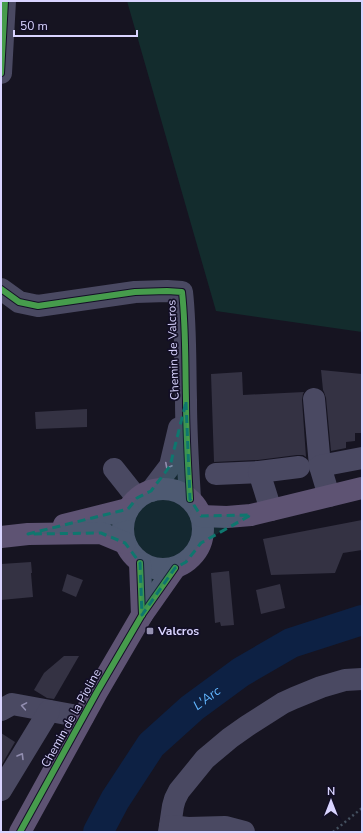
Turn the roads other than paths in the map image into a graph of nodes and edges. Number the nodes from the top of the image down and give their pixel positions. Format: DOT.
graph roads {
  1 [pos="4,1"];
  2 [pos="1,73"];
  3 [pos="1,289"];
  4 [pos="314,399"];
  5 [pos="186,402"];
  6 [pos="362,458"];
  7 [pos="320,466"];
  8 [pos="299,467"];
  9 [pos="114,469"];
  10 [pos="259,472"];
  11 [pos="216,474"];
  12 [pos="362,488"];
  13 [pos="329,496"];
  14 [pos="139,499"];
  15 [pos="195,507"];
  16 [pos="261,513"];
  17 [pos="28,534"];
  18 [pos="1,536"];
  19 [pos="125,543"];
  20 [pos="201,543"];
  21 [pos="140,563"];
  22 [pos="175,568"];
  23 [pos="142,615"];
  24 [pos="362,678"];
  25 [pos="1,710"];
  26 [pos="49,711"];
  27 [pos="83,717"];
  28 [pos="1,790"];
  29 [pos="170,829"];
  30 [pos="20,832"];
  31 [pos="244,832"];
  1 -- 2 [label="street"];
  3 -- 5 [label="street, Chemin de Valcros"];
  4 -- 7 [label="street"];
  5 -- 14 [label="street, Chemin de Valcros, one-way"];
  5 -- 15 [label="street, Chemin de Valcros"];
  6 -- 7 [label="street"];
  7 -- 13 [label="street"];
  8 -- 10 [label="street"];
  9 -- 14 [label="street"];
  10 -- 11 [label="street"];
  10 -- 16 [label="street"];
  12 -- 13 [label="main road"];
  13 -- 16 [label="main road"];
  14 -- 15 [label="main road"];
  14 -- 17 [label="main road"];
  14 -- 19 [label="main road"];
  15 -- 16 [label="main road"];
  15 -- 20 [label="main road"];
  16 -- 20 [label="main road"];
  17 -- 18 [label="main road"];
  17 -- 19 [label="main road"];
  19 -- 21 [label="main road"];
  20 -- 22 [label="main road"];
  21 -- 22 [label="main road"];
  21 -- 23 [label="main road"];
  22 -- 23 [label="main road, Chemin de la Pioline"];
  23 -- 27 [label="main road, Chemin de la Pioline"];
  24 -- 29 [label="street"];
  26 -- 25 [label="street, one-way"];
  26 -- 27 [label="street"];
  28 -- 26 [label="street, one-way"];
  27 -- 30 [label="main road, Chemin de la Pioline"];
  29 -- 31 [label="street"];
}
